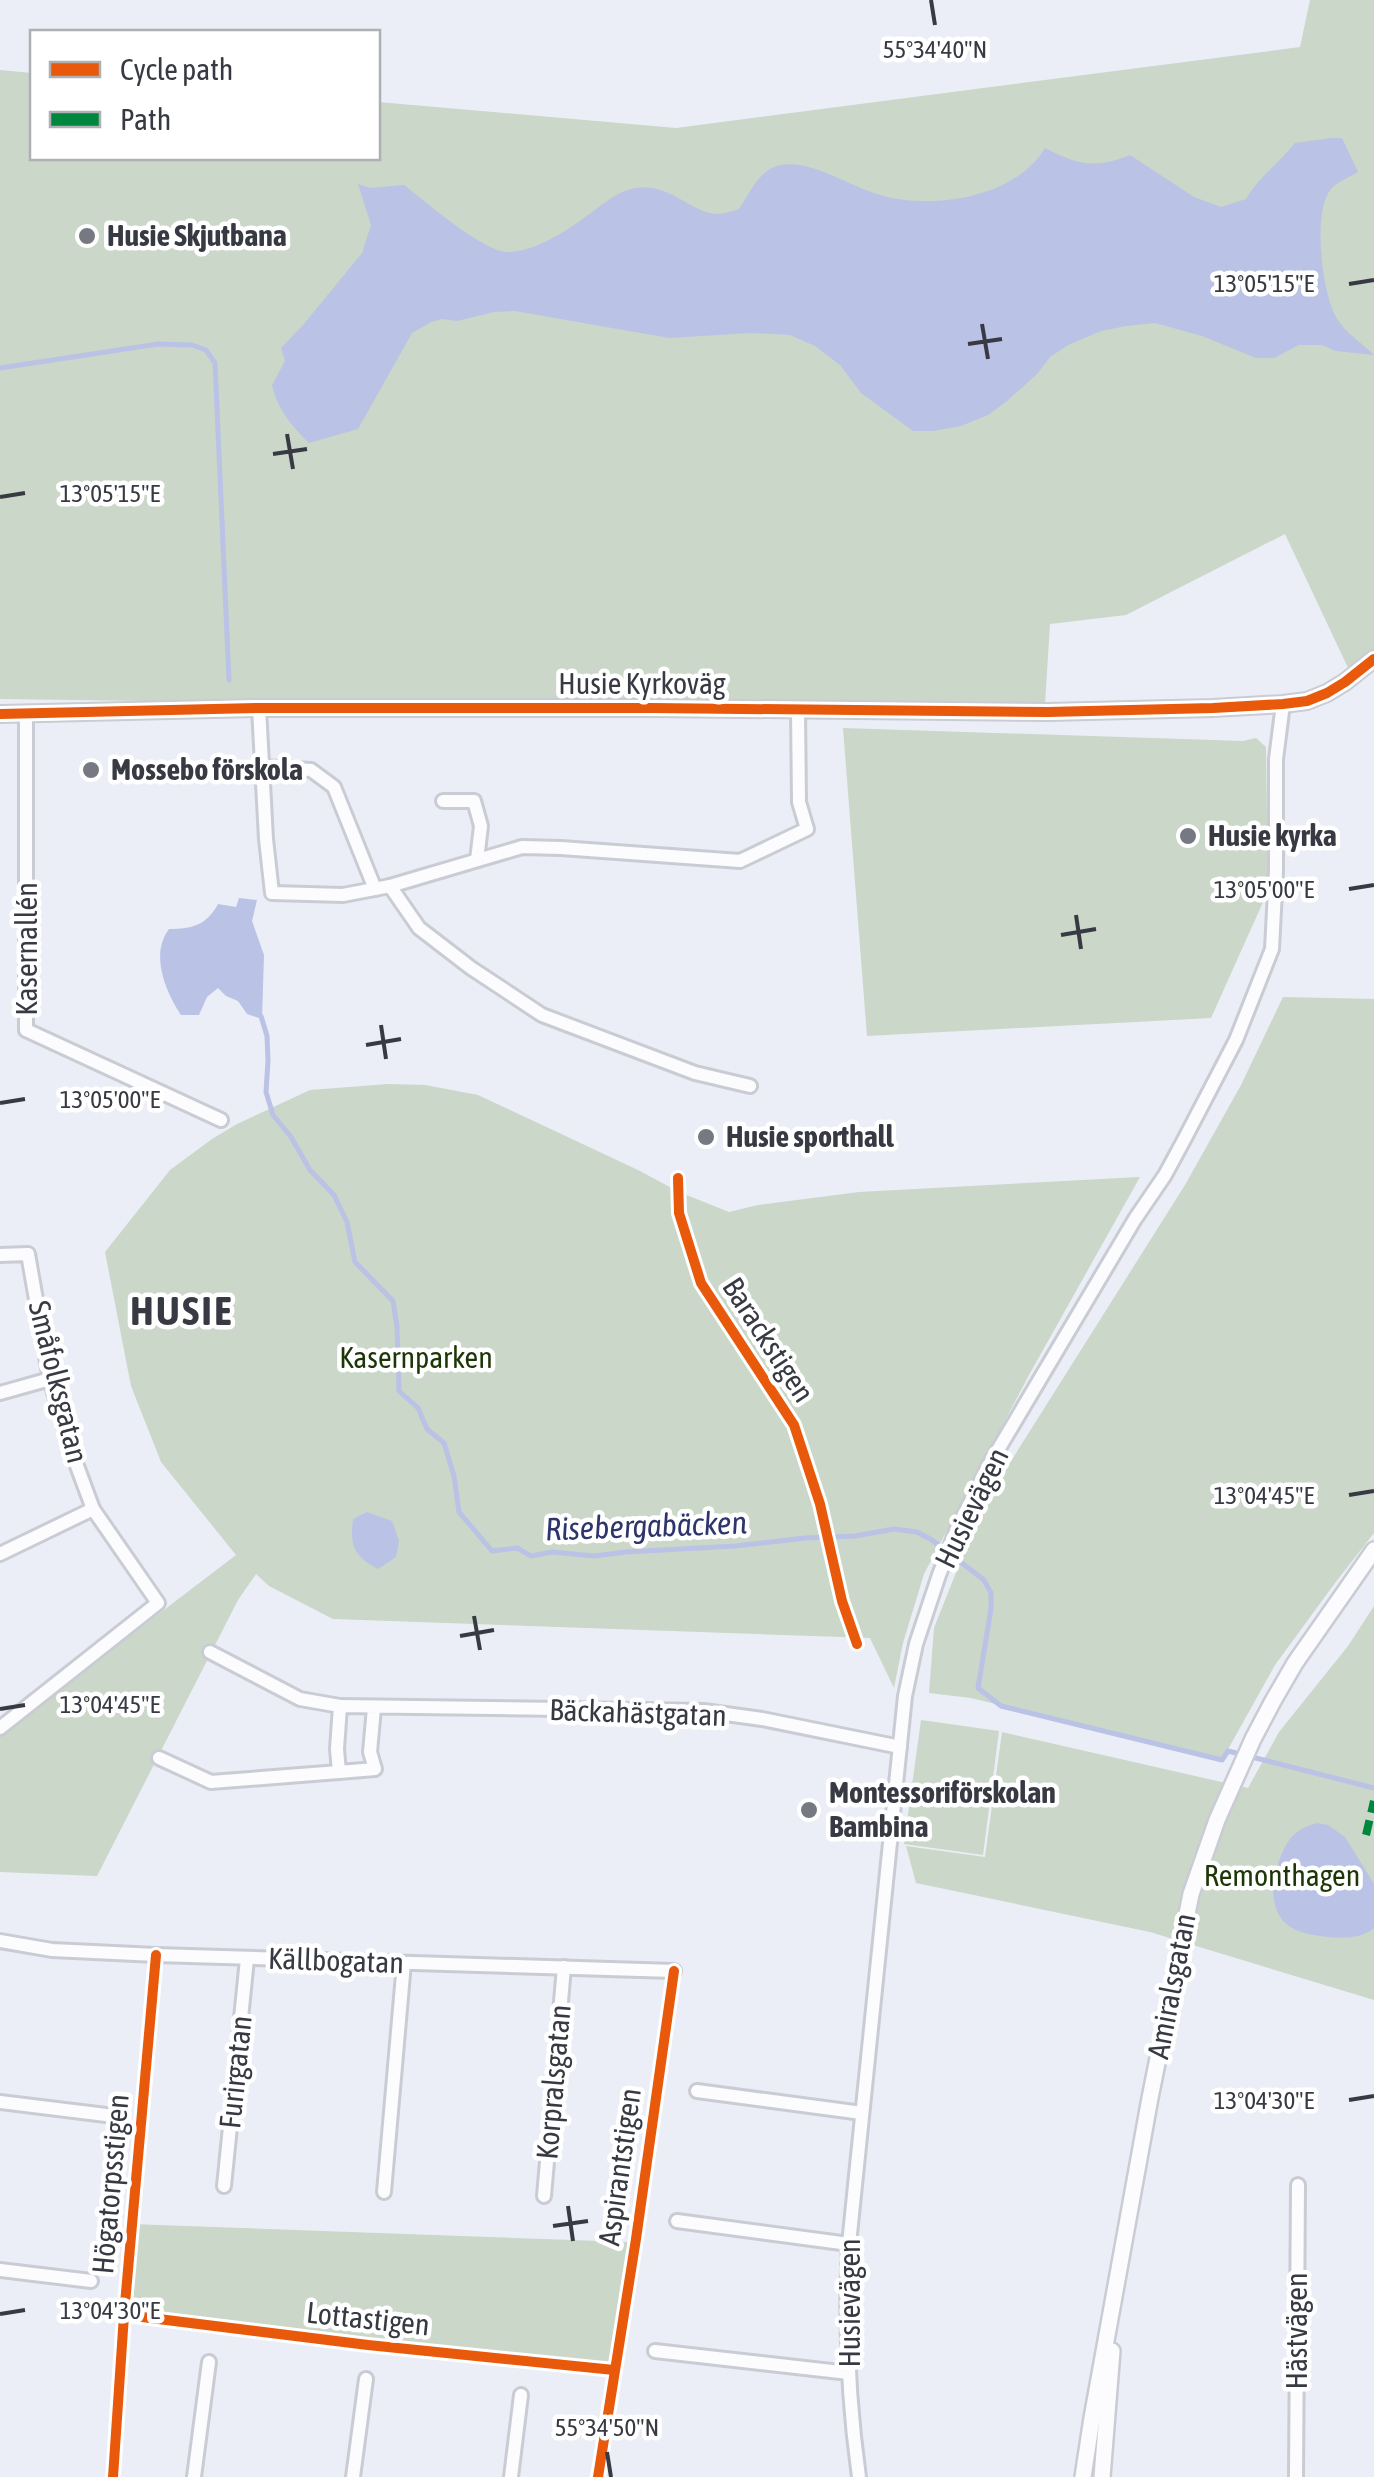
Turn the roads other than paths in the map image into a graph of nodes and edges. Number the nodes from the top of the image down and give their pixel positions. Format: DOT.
graph roads {
  1 [pos="1374,660"];
  2 [pos="1283,704"];
  3 [pos="259,708"];
  4 [pos="798,710"];
  5 [pos="0,714"];
  6 [pos="26,714"];
  7 [pos="263,766"];
  8 [pos="442,801"];
  9 [pos="477,860"];
  10 [pos="390,886"];
  11 [pos="376,889"];
  12 [pos="750,1086"];
  13 [pos="221,1120"];
  14 [pos="0,1256"];
  15 [pos="50,1379"];
  16 [pos="0,1393"];
  17 [pos="93,1509"];
  18 [pos="1374,1550"];
  19 [pos="0,1554"];
  20 [pos="210,1652"];
  21 [pos="340,1706"];
  22 [pos="374,1708"];
  23 [pos="0,1728"];
  24 [pos="900,1746"];
  25 [pos="159,1758"];
  26 [pos="339,1772"];
  27 [pos="0,1941"];
  28 [pos="247,1958"];
  29 [pos="404,1963"];
  30 [pos="564,1968"];
  31 [pos="674,1971"];
  32 [pos="697,2092"];
  33 [pos="0,2102"];
  34 [pos="862,2113"];
  35 [pos="106,2115"];
  36 [pos="224,2186"];
  37 [pos="1298,2186"];
  38 [pos="384,2192"];
  39 [pos="544,2196"];
  40 [pos="676,2221"];
  41 [pos="849,2244"];
  42 [pos="0,2270"];
  43 [pos="90,2281"];
  44 [pos="1116,2287"];
  45 [pos="655,2350"];
  46 [pos="208,2362"];
  47 [pos="849,2373"];
  48 [pos="366,2380"];
  49 [pos="521,2396"];
  50 [pos="194,2477"];
  51 [pos="354,2477"];
  52 [pos="511,2477"];
  53 [pos="859,2477"];
  54 [pos="1083,2477"];
  55 [pos="1102,2477"];
  56 [pos="1296,2477"];
  1 -- 2 [label="street"];
  2 -- 4 [label="street, Husie Kyrkoväg"];
  2 -- 24 [label="street, Husievägen"];
  3 -- 4 [label="street, Husie Kyrkoväg"];
  3 -- 6 [label="street, Husie Kyrkoväg"];
  3 -- 7 [label="street"];
  4 -- 9 [label="street"];
  5 -- 6 [label="street, Husie Kyrkoväg"];
  6 -- 13 [label="street, Kasernallén"];
  7 -- 11 [label="street"];
  7 -- 11 [label="street"];
  8 -- 9 [label="street"];
  9 -- 10 [label="street"];
  10 -- 11 [label="street"];
  10 -- 12 [label="street"];
  14 -- 15 [label="street, Småfolksgatan"];
  15 -- 16 [label="street"];
  15 -- 17 [label="street, Småfolksgatan"];
  17 -- 19 [label="street"];
  17 -- 23 [label="street, Småfolksgatan"];
  18 -- 44 [label="street, Amiralsgatan"];
  20 -- 21 [label="street, Bäckahästgatan"];
  21 -- 22 [label="street, Bäckahästgatan"];
  21 -- 26 [label="street"];
  22 -- 24 [label="street, Bäckahästgatan"];
  22 -- 26 [label="street"];
  24 -- 34 [label="street, Husievägen"];
  25 -- 26 [label="street"];
  27 -- 28 [label="street, Källbogatan"];
  28 -- 29 [label="street, Källbogatan"];
  28 -- 36 [label="street, Furirgatan"];
  29 -- 30 [label="street, Källbogatan"];
  29 -- 38 [label="street"];
  30 -- 31 [label="street, Källbogatan"];
  30 -- 39 [label="street, Korpralsgatan"];
  32 -- 34 [label="street"];
  33 -- 35 [label="street"];
  34 -- 41 [label="street, Husievägen"];
  37 -- 56 [label="street, Hästvägen"];
  40 -- 41 [label="street"];
  41 -- 47 [label="street, Husievägen"];
  42 -- 43 [label="street"];
  44 -- 54 [label="street, Amiralsgatan"];
  44 -- 55 [label="street, Amiralsgatan"];
  45 -- 47 [label="street"];
  46 -- 50 [label="street"];
  47 -- 53 [label="street, Husievägen"];
  48 -- 51 [label="street"];
  49 -- 52 [label="street"];
}
